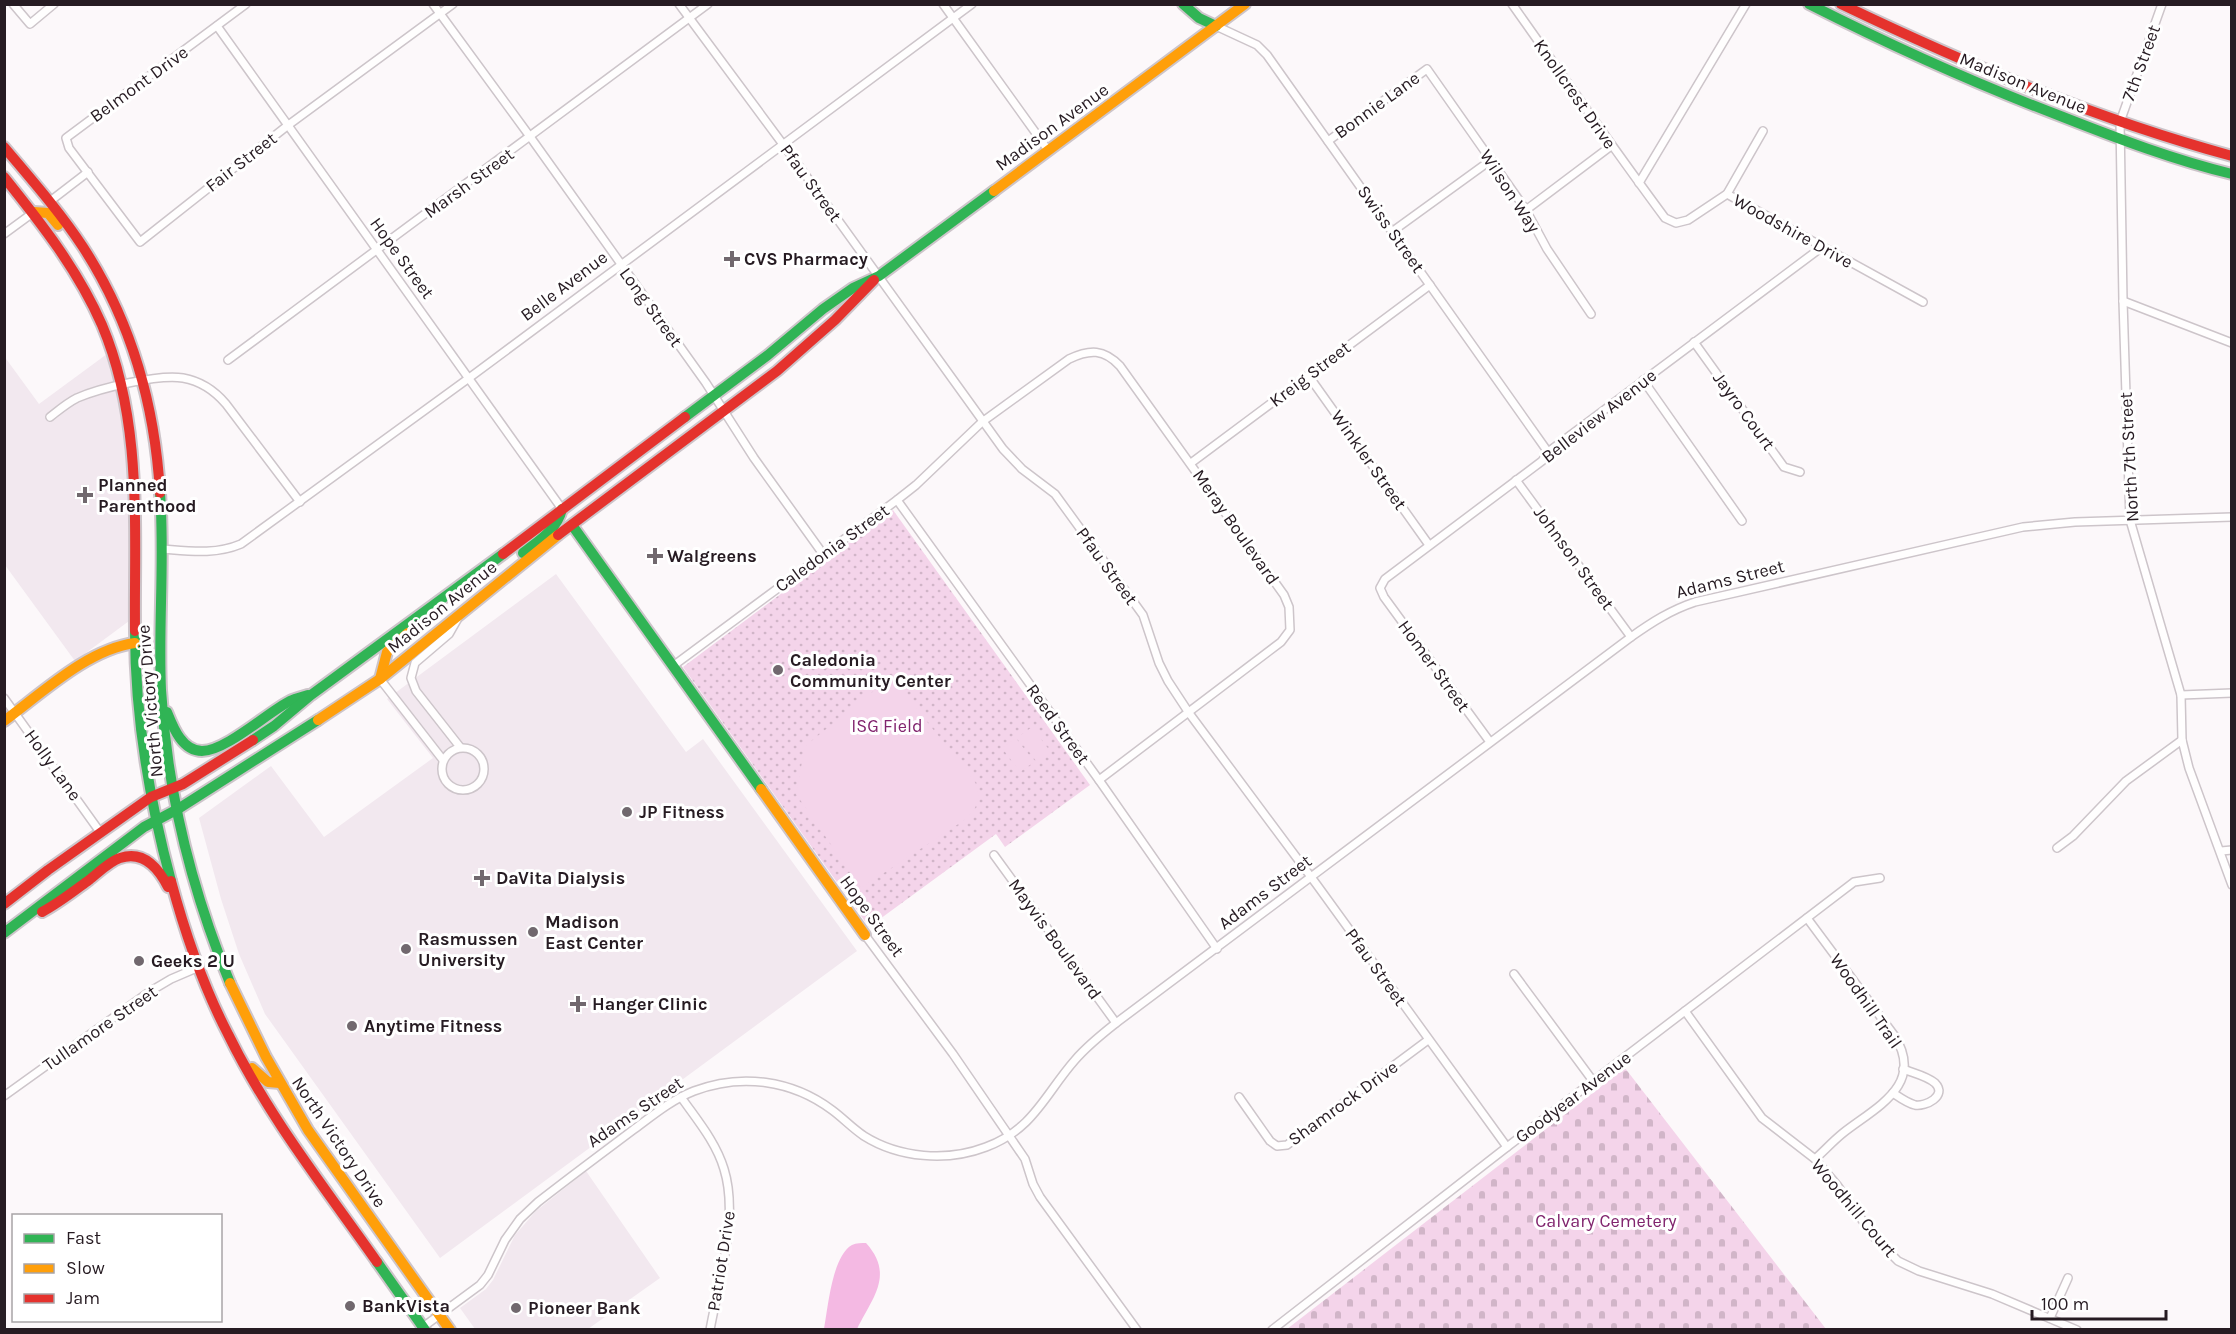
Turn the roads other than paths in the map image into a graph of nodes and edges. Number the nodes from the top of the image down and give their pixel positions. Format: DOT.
graph roads {
  1 [pos="13,4"];
  2 [pos="54,4"];
  3 [pos="246,4"];
  4 [pos="433,4"];
  5 [pos="453,4"];
  6 [pos="679,4"];
  7 [pos="708,4"];
  8 [pos="943,4"];
  9 [pos="972,4"];
  10 [pos="1183,4"];
  11 [pos="1245,4"];
  12 [pos="1512,4"];
  13 [pos="1746,4"];
  14 [pos="1809,4"];
  15 [pos="1841,4"];
  16 [pos="2162,4"];
  17 [pos="440,14"];
  18 [pos="689,19"];
  19 [pos="953,19"];
  20 [pos="217,26"];
  21 [pos="1216,26"];
  22 [pos="1426,69"];
  23 [pos="2120,122"];
  24 [pos="287,126"];
  25 [pos="1763,131"];
  26 [pos="531,138"];
  27 [pos="2121,140"];
  28 [pos="1328,141"];
  29 [pos="782,144"];
  30 [pos="1611,146"];
  31 [pos="4,147"];
  32 [pos="1048,150"];
  33 [pos="2232,156"];
  34 [pos="1491,160"];
  35 [pos="88,172"];
  36 [pos="2232,174"];
  37 [pos="4,177"];
  38 [pos="1639,183"];
  39 [pos="1727,194"];
  40 [pos="49,202"];
  41 [pos="1526,210"];
  42 [pos="34,212"];
  43 [pos="1393,231"];
  44 [pos="4,234"];
  45 [pos="82,246"];
  46 [pos="1822,247"];
  47 [pos="377,251"];
  48 [pos="621,264"];
  49 [pos="879,276"];
  50 [pos="1430,285"];
  51 [pos="2123,301"];
  52 [pos="1923,302"];
  53 [pos="1592,314"];
  54 [pos="1694,342"];
  55 [pos="2232,343"];
  56 [pos="228,360"];
  57 [pos="1308,375"];
  58 [pos="469,378"];
  59 [pos="1642,380"];
  60 [pos="144,381"];
  61 [pos="122,386"];
  62 [pos="714,395"];
  63 [pos="723,410"];
  64 [pos="50,417"];
  65 [pos="982,422"];
  66 [pos="1548,452"];
  67 [pos="1191,463"];
  68 [pos="1800,472"];
  69 [pos="1516,480"];
  70 [pos="897,500"];
  71 [pos="300,502"];
  72 [pos="562,509"];
  73 [pos="2232,517"];
  74 [pos="1742,520"];
  75 [pos="2130,520"];
  76 [pos="572,525"];
  77 [pos="1429,545"];
  78 [pos="161,549"];
  79 [pos="823,554"];
  80 [pos="493,561"];
  81 [pos="493,587"];
  82 [pos="1380,588"];
  83 [pos="458,617"];
  84 [pos="1631,637"];
  85 [pos="135,643"];
  86 [pos="673,666"];
  87 [pos="380,679"];
  88 [pos="2232,693"];
  89 [pos="311,695"];
  90 [pos="2181,695"];
  91 [pos="4,698"];
  92 [pos="163,700"];
  93 [pos="16,713"];
  94 [pos="1189,713"];
  95 [pos="4,722"];
  96 [pos="2182,740"];
  97 [pos="1490,742"];
  98 [pos="460,747"];
  99 [pos="443,760"];
  100 [pos="1099,780"];
  101 [pos="174,787"];
  102 [pos="151,797"];
  103 [pos="178,809"];
  104 [pos="156,819"];
  105 [pos="100,832"];
  106 [pos="2057,848"];
  107 [pos="2232,850"];
  108 [pos="2220,851"];
  109 [pos="994,855"];
  110 [pos="1311,878"];
  111 [pos="1880,878"];
  112 [pos="2232,885"];
  113 [pos="4,904"];
  114 [pos="1807,918"];
  115 [pos="182,920"];
  116 [pos="15,926"];
  117 [pos="4,933"];
  118 [pos="865,935"];
  119 [pos="1216,949"];
  120 [pos="199,967"];
  121 [pos="1514,974"];
  122 [pos="1685,1011"];
  123 [pos="217,1012"];
  124 [pos="1116,1023"];
  125 [pos="1428,1040"];
  126 [pos="1904,1069"];
  127 [pos="1593,1081"];
  128 [pos="280,1083"];
  129 [pos="1893,1093"];
  130 [pos="4,1096"];
  131 [pos="681,1097"];
  132 [pos="1239,1097"];
  133 [pos="1008,1137"];
  134 [pos="1507,1147"];
  135 [pos="1815,1159"];
  136 [pos="2068,1278"];
  137 [pos="440,1315"];
  138 [pos="2050,1318"];
  139 [pos="423,1329"];
  140 [pos="450,1329"];
  141 [pos="710,1329"];
  142 [pos="1137,1329"];
  143 [pos="1272,1329"];
  144 [pos="2077,1329"];
  1 -- 2 [label="street"];
  3 -- 20 [label="street, Belmont Drive"];
  4 -- 17 [label="street, Long Street"];
  5 -- 17 [label="street, Fair Street"];
  6 -- 18 [label="street, Pfau Street"];
  7 -- 18 [label="street, Marsh Street"];
  8 -- 19 [label="street"];
  9 -- 19 [label="street, Belle Avenue"];
  10 -- 21 [label="main road"];
  11 -- 21 [label="main road, Madison Avenue"];
  12 -- 30 [label="street, Knollcrest Drive"];
  13 -- 38 [label="street"];
  14 -- 27 [label="main road, Madison Avenue"];
  15 -- 23 [label="main road, Madison Avenue"];
  16 -- 23 [label="street, 7th Street"];
  17 -- 24 [label="street, Fair Street"];
  17 -- 26 [label="street, Long Street"];
  18 -- 26 [label="street, Marsh Street"];
  18 -- 29 [label="street, Pfau Street"];
  19 -- 29 [label="street, Belle Avenue"];
  19 -- 32 [label="street"];
  20 -- 24 [label="street, Hope Street"];
  20 -- 35 [label="street, Belmont Drive"];
  21 -- 28 [label="street, Swiss Street"];
  21 -- 32 [label="main road, Madison Avenue"];
  22 -- 28 [label="street, Bonnie Lane"];
  22 -- 34 [label="street, Wilson Way"];
  23 -- 27 [label="street, North 7th Street"];
  23 -- 33 [label="main road, Madison Avenue"];
  24 -- 35 [label="street, Fair Street"];
  24 -- 47 [label="street, Hope Street"];
  25 -- 39 [label="street"];
  26 -- 47 [label="street, Marsh Street"];
  26 -- 48 [label="street, Long Street"];
  27 -- 36 [label="main road, Madison Avenue"];
  27 -- 51 [label="street, North 7th Street"];
  28 -- 43 [label="street, Swiss Street"];
  29 -- 48 [label="street, Belle Avenue"];
  29 -- 49 [label="street, Pfau Street"];
  30 -- 38 [label="street, Knollcrest Drive"];
  30 -- 41 [label="street"];
  31 -- 40 [label="main road, North Victory Drive"];
  32 -- 49 [label="main road, Madison Avenue"];
  34 -- 41 [label="street, Wilson Way"];
  34 -- 43 [label="street"];
  35 -- 40 [label="street"];
  37 -- 42 [label="main road, North Victory Drive"];
  38 -- 39 [label="street, Woodshire Drive"];
  39 -- 46 [label="street, Woodshire Drive"];
  40 -- 45 [label="main road, North Victory Drive"];
  41 -- 53 [label="street, Wilson Way"];
  42 -- 44 [label="street"];
  42 -- 45 [label="main road"];
  42 -- 61 [label="main road, North Victory Drive"];
  43 -- 50 [label="street, Swiss Street"];
  45 -- 60 [label="main road, North Victory Drive"];
  46 -- 52 [label="street, Woodshire Drive"];
  46 -- 54 [label="street, Belleview Avenue"];
  47 -- 56 [label="street, Marsh Street"];
  47 -- 58 [label="street, Hope Street"];
  48 -- 58 [label="street, Belle Avenue"];
  48 -- 62 [label="street, Long Street"];
  49 -- 62 [label="main road, Madison Avenue"];
  49 -- 63 [label="main road, Madison Avenue"];
  49 -- 65 [label="street, Pfau Street"];
  50 -- 57 [label="street, Kreig Street"];
  50 -- 66 [label="street, Swiss Street"];
  51 -- 55 [label="street"];
  51 -- 75 [label="street, North 7th Street"];
  54 -- 59 [label="street, Belleview Avenue"];
  54 -- 68 [label="street, Jayro Court"];
  57 -- 67 [label="street, Kreig Street"];
  57 -- 77 [label="street, Winkler Street"];
  58 -- 71 [label="street, Belle Avenue"];
  58 -- 72 [label="street, Hope Street"];
  59 -- 66 [label="street, Belleview Avenue"];
  59 -- 74 [label="street"];
  60 -- 61 [label="street"];
  60 -- 71 [label="street"];
  60 -- 78 [label="main road, North Victory Drive"];
  61 -- 64 [label="street"];
  61 -- 85 [label="main road, North Victory Drive"];
  62 -- 63 [label="street, Long Street"];
  62 -- 72 [label="main road, Madison Avenue"];
  63 -- 76 [label="main road, Madison Avenue"];
  63 -- 79 [label="street, Long Street"];
  65 -- 67 [label="street, Meray Boulevard"];
  65 -- 70 [label="street, Caledonia Street"];
  65 -- 94 [label="street, Pfau Street"];
  66 -- 69 [label="street, Belleview Avenue"];
  67 -- 94 [label="street, Meray Boulevard"];
  69 -- 77 [label="street, Belleview Avenue"];
  69 -- 84 [label="street, Johnson Street"];
  70 -- 79 [label="street, Caledonia Street"];
  70 -- 100 [label="street, Reed Street"];
  71 -- 78 [label="street, Belle Avenue"];
  72 -- 80 [label="main road, Madison Avenue"];
  72 -- 81 [label="main road"];
  73 -- 75 [label="street, Adams Street"];
  75 -- 84 [label="street, Adams Street"];
  75 -- 90 [label="street, North 7th Street"];
  76 -- 81 [label="main road, Madison Avenue"];
  76 -- 86 [label="main road, Hope Street"];
  77 -- 82 [label="street, Belleview Avenue"];
  78 -- 92 [label="main road, North Victory Drive"];
  79 -- 86 [label="street, Caledonia Street"];
  80 -- 87 [label="main road"];
  80 -- 89 [label="main road, Madison Avenue"];
  81 -- 83 [label="main road, Madison Avenue"];
  82 -- 97 [label="street, Homer Street"];
  83 -- 87 [label="main road, Madison Avenue"];
  83 -- 98 [label="street"];
  84 -- 97 [label="street, Adams Street"];
  85 -- 93 [label="main road"];
  85 -- 102 [label="main road, North Victory Drive"];
  86 -- 118 [label="main road, Hope Street"];
  87 -- 99 [label="street"];
  87 -- 103 [label="main road, Madison Avenue"];
  88 -- 90 [label="street"];
  89 -- 92 [label="main road"];
  89 -- 101 [label="main road, Madison Avenue"];
  90 -- 96 [label="street, North 7th Street"];
  91 -- 93 [label="street, Holly Lane"];
  92 -- 101 [label="main road, North Victory Drive"];
  93 -- 95 [label="main road"];
  93 -- 105 [label="street, Holly Lane"];
  94 -- 100 [label="street, Meray Boulevard"];
  94 -- 110 [label="street, Pfau Street"];
  96 -- 106 [label="street"];
  96 -- 108 [label="street, North 7th Street"];
  97 -- 110 [label="street, Adams Street"];
  98 -- 99 [label="street"];
  98 -- 99 [label="street"];
  100 -- 119 [label="street, Reed Street"];
  101 -- 102 [label="main road, Madison Avenue"];
  101 -- 103 [label="main road, North Victory Drive"];
  102 -- 104 [label="main road, North Victory Drive"];
  102 -- 105 [label="main road, Madison Avenue"];
  103 -- 104 [label="main road, Madison Avenue"];
  103 -- 128 [label="main road, North Victory Drive"];
  104 -- 115 [label="main road, North Victory Drive"];
  104 -- 116 [label="main road, Madison Avenue"];
  105 -- 113 [label="main road, Madison Avenue"];
  107 -- 108 [label="street"];
  108 -- 112 [label="street, North 7th Street"];
  109 -- 124 [label="street, Mayvis Boulevard"];
  110 -- 119 [label="street, Adams Street"];
  110 -- 125 [label="street, Pfau Street"];
  111 -- 114 [label="street, Goodyear Avenue"];
  114 -- 122 [label="street, Goodyear Avenue"];
  114 -- 126 [label="street, Woodhill Trail"];
  115 -- 116 [label="main road"];
  115 -- 120 [label="main road, North Victory Drive"];
  116 -- 117 [label="main road, Madison Avenue"];
  118 -- 133 [label="street, Hope Street"];
  119 -- 124 [label="street, Adams Street"];
  120 -- 123 [label="main road, North Victory Drive"];
  120 -- 130 [label="street, Tullamore Street"];
  121 -- 127 [label="street"];
  122 -- 127 [label="street, Goodyear Avenue"];
  122 -- 135 [label="street, Woodhill Court"];
  123 -- 128 [label="main road"];
  123 -- 139 [label="main road, North Victory Drive"];
  124 -- 133 [label="street, Adams Street"];
  125 -- 132 [label="street, Shamrock Drive"];
  125 -- 134 [label="street, Pfau Street"];
  126 -- 129 [label="street, Woodhill Trail"];
  126 -- 129 [label="street"];
  127 -- 134 [label="street, Goodyear Avenue"];
  128 -- 137 [label="main road, North Victory Drive"];
  129 -- 135 [label="street, Woodhill Trail"];
  131 -- 133 [label="street, Adams Street"];
  131 -- 137 [label="street, Adams Street"];
  131 -- 141 [label="street, Patriot Drive"];
  133 -- 142 [label="street, Hope Street"];
  134 -- 143 [label="street, Goodyear Avenue"];
  135 -- 138 [label="street, Woodhill Court"];
  136 -- 138 [label="street"];
  137 -- 139 [label="street, Adams Street"];
  137 -- 140 [label="main road, North Victory Drive"];
  138 -- 144 [label="street, Woodhill Court"];
}
